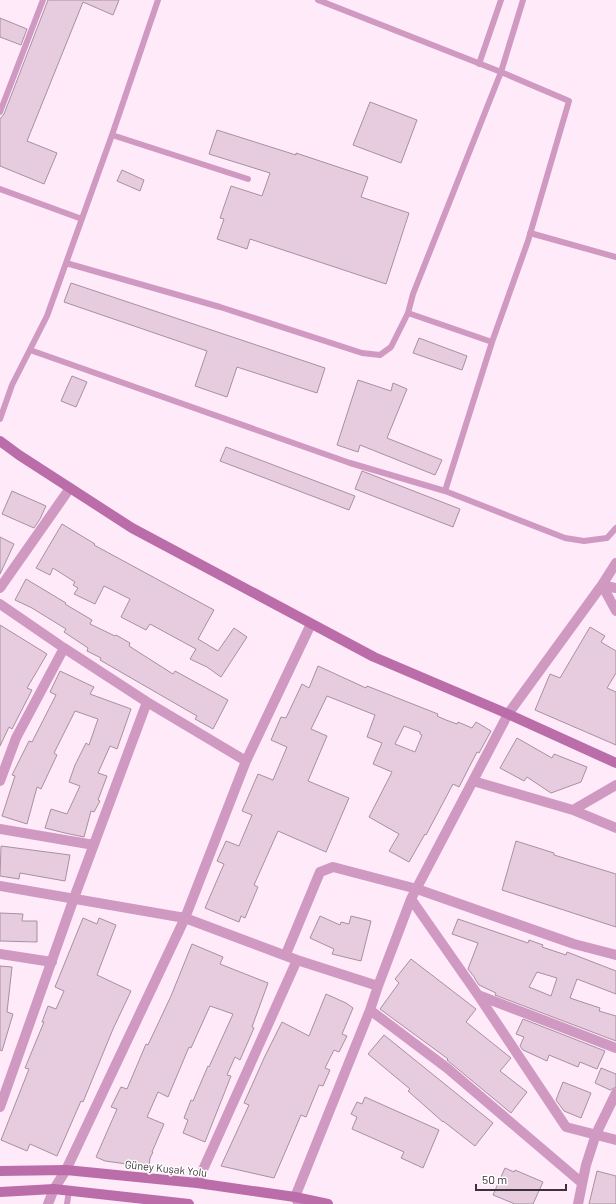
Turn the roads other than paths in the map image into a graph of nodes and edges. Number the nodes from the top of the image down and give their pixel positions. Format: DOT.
graph roads {
  1 [pos="43,0"];
  2 [pos="158,0"];
  3 [pos="318,0"];
  4 [pos="501,0"];
  5 [pos="523,0"];
  6 [pos="479,64"];
  7 [pos="501,72"];
  8 [pos="0,112"];
  9 [pos="112,136"];
  10 [pos="248,179"];
  11 [pos="0,189"];
  12 [pos="82,219"];
  13 [pos="530,233"];
  14 [pos="616,257"];
  15 [pos="66,263"];
  16 [pos="408,313"];
  17 [pos="492,342"];
  18 [pos="30,350"];
  19 [pos="0,419"];
  20 [pos="0,441"];
  21 [pos="70,488"];
  22 [pos="445,491"];
  23 [pos="616,528"];
  24 [pos="616,563"];
  25 [pos="602,585"];
  26 [pos="0,588"];
  27 [pos="616,588"];
  28 [pos="0,604"];
  29 [pos="616,611"];
  30 [pos="311,624"];
  31 [pos="64,648"];
  32 [pos="147,702"];
  33 [pos="508,714"];
  34 [pos="246,761"];
  35 [pos="616,762"];
  36 [pos="0,781"];
  37 [pos="473,781"];
  38 [pos="616,785"];
  39 [pos="573,810"];
  40 [pos="0,828"];
  41 [pos="616,828"];
  42 [pos="94,845"];
  43 [pos="0,886"];
  44 [pos="417,889"];
  45 [pos="74,898"];
  46 [pos="411,899"];
  47 [pos="185,918"];
  48 [pos="0,954"];
  49 [pos="286,954"];
  50 [pos="616,955"];
  51 [pos="298,960"];
  52 [pos="52,962"];
  53 [pos="378,986"];
  54 [pos="478,995"];
  55 [pos="370,1010"];
  56 [pos="616,1048"];
  57 [pos="616,1093"];
  58 [pos="0,1107"];
  59 [pos="596,1134"];
  60 [pos="616,1140"];
  61 [pos="0,1170"];
  62 [pos="66,1170"];
  63 [pos="582,1182"];
  64 [pos="197,1183"];
  65 [pos="54,1189"];
  66 [pos="69,1191"];
  67 [pos="0,1192"];
  68 [pos="297,1201"];
  69 [pos="48,1204"];
  70 [pos="67,1204"];
  71 [pos="189,1204"];
  72 [pos="328,1204"];
  73 [pos="578,1204"];
  1 -- 8 [label="lane"];
  2 -- 9 [label="lane"];
  3 -- 6 [label="lane"];
  4 -- 6 [label="lane"];
  5 -- 7 [label="lane"];
  6 -- 7 [label="lane"];
  7 -- 13 [label="lane"];
  7 -- 16 [label="lane"];
  9 -- 10 [label="lane"];
  9 -- 12 [label="lane"];
  11 -- 12 [label="lane"];
  12 -- 15 [label="lane"];
  13 -- 14 [label="lane"];
  13 -- 17 [label="lane"];
  15 -- 16 [label="lane"];
  15 -- 18 [label="lane"];
  16 -- 17 [label="lane"];
  17 -- 22 [label="lane"];
  18 -- 19 [label="lane"];
  18 -- 22 [label="lane"];
  20 -- 21 [label="main road"];
  21 -- 26 [label="street"];
  21 -- 30 [label="main road"];
  22 -- 23 [label="lane"];
  24 -- 25 [label="street"];
  25 -- 27 [label="street"];
  25 -- 29 [label="street"];
  25 -- 33 [label="street"];
  28 -- 31 [label="street"];
  30 -- 33 [label="main road"];
  30 -- 34 [label="street"];
  31 -- 32 [label="street"];
  31 -- 36 [label="street"];
  32 -- 34 [label="street"];
  32 -- 42 [label="street"];
  33 -- 35 [label="main road"];
  33 -- 37 [label="street"];
  34 -- 47 [label="street"];
  37 -- 39 [label="street"];
  37 -- 44 [label="street"];
  38 -- 39 [label="street"];
  39 -- 41 [label="street"];
  40 -- 42 [label="street"];
  42 -- 45 [label="street"];
  43 -- 45 [label="street"];
  44 -- 46 [label="street"];
  44 -- 49 [label="street"];
  44 -- 50 [label="street"];
  45 -- 47 [label="street"];
  45 -- 52 [label="street"];
  46 -- 53 [label="street"];
  46 -- 54 [label="street"];
  47 -- 49 [label="street"];
  47 -- 62 [label="street"];
  48 -- 52 [label="street"];
  49 -- 51 [label="street"];
  51 -- 53 [label="street"];
  51 -- 64 [label="street"];
  52 -- 58 [label="street"];
  53 -- 55 [label="street"];
  54 -- 56 [label="street"];
  54 -- 59 [label="street"];
  55 -- 63 [label="street"];
  55 -- 68 [label="street"];
  57 -- 59 [label="street"];
  59 -- 60 [label="street"];
  59 -- 63 [label="street"];
  61 -- 62 [label="main road, Güney Kuşak Yolu"];
  62 -- 64 [label="main road, Güney Kuşak Yolu"];
  62 -- 65 [label="street"];
  63 -- 73 [label="street"];
  64 -- 68 [label="main road, Güney Kuşak Yolu"];
  65 -- 66 [label="main road"];
  65 -- 67 [label="main road"];
  65 -- 69 [label="street"];
  66 -- 70 [label="lane"];
  66 -- 71 [label="main road"];
  68 -- 72 [label="main road, Güney Kuşak Yolu"];
}
